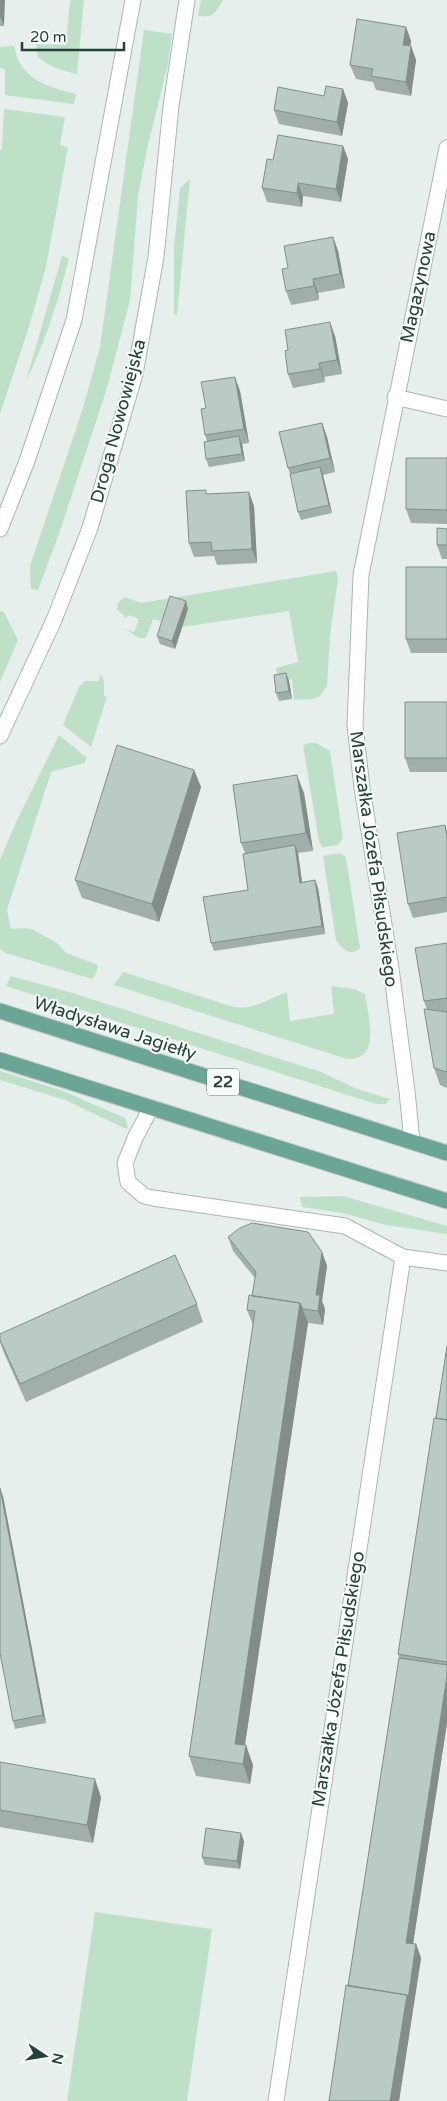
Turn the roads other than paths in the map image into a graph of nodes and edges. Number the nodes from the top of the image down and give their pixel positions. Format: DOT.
graph roads {
  1 [pos="133,0"];
  2 [pos="187,0"];
  3 [pos="447,148"];
  4 [pos="395,398"];
  5 [pos="447,409"];
  6 [pos="0,529"];
  7 [pos="0,736"];
  8 [pos="0,1012"];
  9 [pos="0,1060"];
  10 [pos="152,1108"];
  11 [pos="412,1142"];
  12 [pos="447,1153"];
  13 [pos="447,1201"];
  14 [pos="403,1257"];
  15 [pos="447,1263"];
  16 [pos="276,2101"];
  1 -- 6 [label="street"];
  2 -- 7 [label="street, Droga Nowowiejska"];
  3 -- 4 [label="street, Magazynowa"];
  4 -- 5 [label="street"];
  4 -- 11 [label="street, Marszałka Józefa Piłsudskiego"];
  8 -- 11 [label="main road, Władysława Jagiełły / 22"];
  9 -- 10 [label="main road"];
  10 -- 13 [label="main road"];
  10 -- 14 [label="street"];
  11 -- 12 [label="main road, Władysława Jagiełły / 22"];
  14 -- 15 [label="street"];
  14 -- 16 [label="street, Marszałka Józefa Piłsudskiego"];
}
